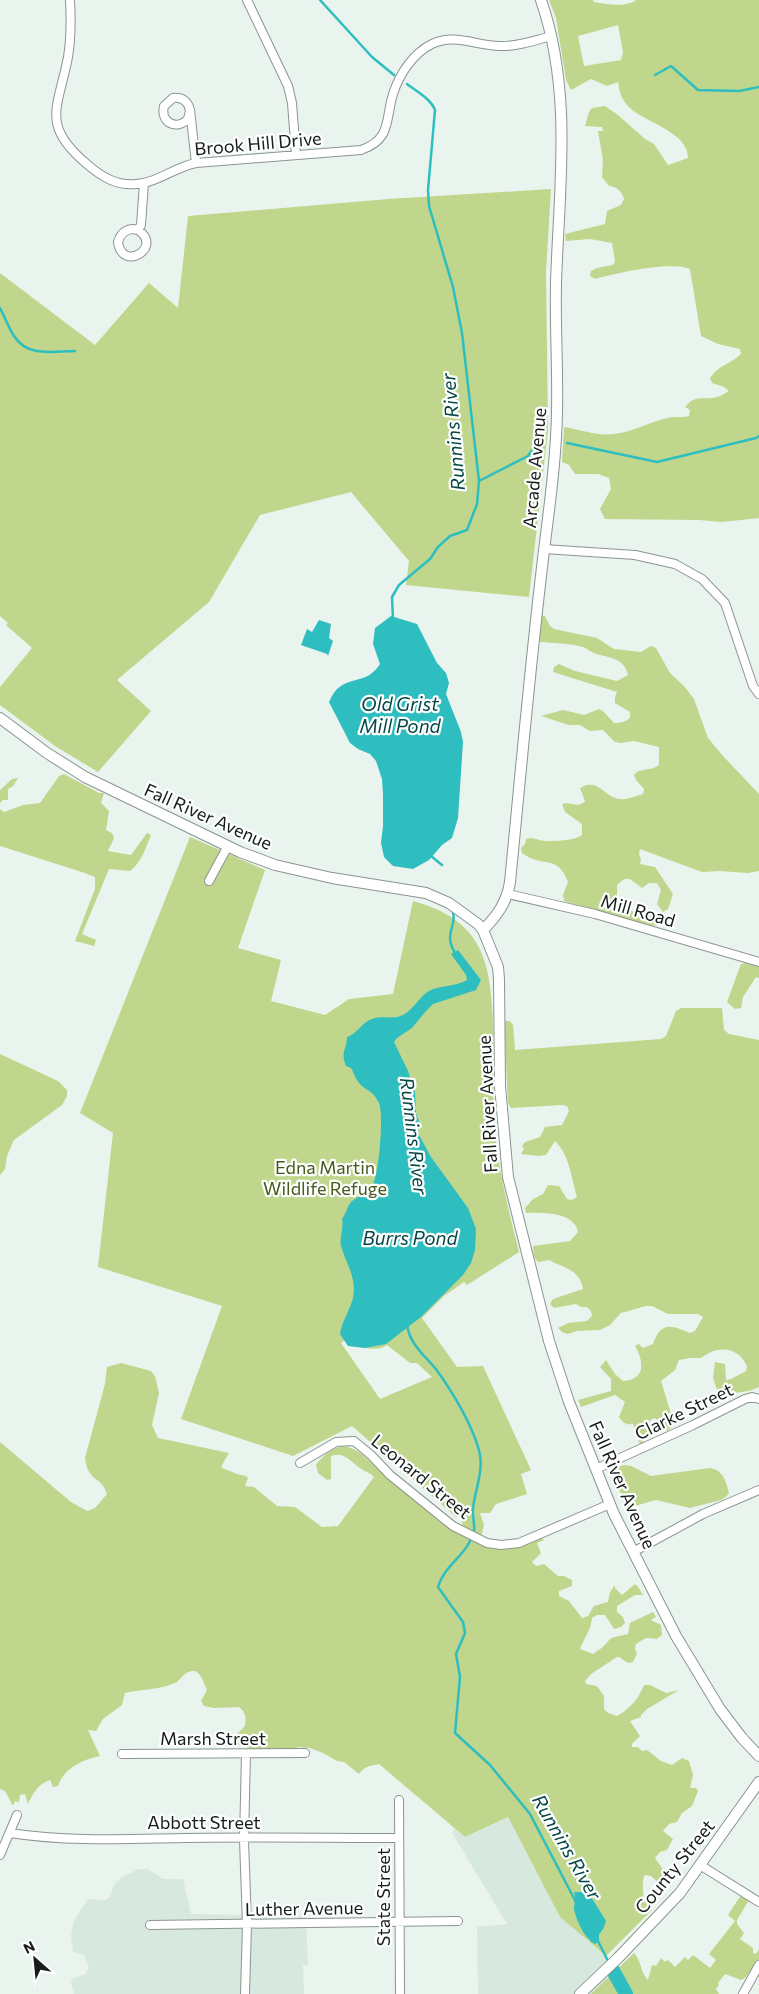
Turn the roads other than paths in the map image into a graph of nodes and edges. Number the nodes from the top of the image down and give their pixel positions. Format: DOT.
graph roads {
  1 [pos="70,0"];
  2 [pos="247,0"];
  3 [pos="541,0"];
  4 [pos="552,36"];
  5 [pos="190,110"];
  6 [pos="176,126"];
  7 [pos="194,139"];
  8 [pos="296,155"];
  9 [pos="196,163"];
  10 [pos="144,183"];
  11 [pos="138,230"];
  12 [pos="544,549"];
  13 [pos="759,694"];
  14 [pos="0,718"];
  15 [pos="228,846"];
  16 [pos="208,881"];
  17 [pos="508,894"];
  18 [pos="483,930"];
  19 [pos="759,962"];
  20 [pos="759,1399"];
  21 [pos="300,1463"];
  22 [pos="596,1469"];
  23 [pos="759,1490"];
  24 [pos="610,1504"];
  25 [pos="633,1552"];
  26 [pos="305,1753"];
  27 [pos="122,1754"];
  28 [pos="246,1754"];
  29 [pos="759,1756"];
  30 [pos="759,1782"];
  31 [pos="399,1800"];
  32 [pos="18,1815"];
  33 [pos="10,1833"];
  34 [pos="245,1837"];
  35 [pos="399,1840"];
  36 [pos="0,1856"];
  37 [pos="700,1864"];
  38 [pos="759,1902"];
  39 [pos="399,1922"];
  40 [pos="458,1922"];
  41 [pos="150,1925"];
  42 [pos="247,1925"];
  43 [pos="759,1966"];
  44 [pos="580,1993"];
  45 [pos="245,1994"];
  46 [pos="400,1994"];
  47 [pos="743,1994"];
  1 -- 10 [label="street, Brook Hill Drive"];
  2 -- 8 [label="street"];
  3 -- 4 [label="main road, Arcade Avenue"];
  4 -- 8 [label="street, Brook Hill Drive"];
  4 -- 12 [label="main road, Arcade Avenue"];
  5 -- 6 [label="street"];
  5 -- 6 [label="street"];
  5 -- 7 [label="street"];
  6 -- 7 [label="street"];
  7 -- 9 [label="street"];
  8 -- 9 [label="street, Brook Hill Drive"];
  9 -- 10 [label="street, Brook Hill Drive"];
  10 -- 11 [label="street"];
  12 -- 13 [label="street"];
  12 -- 17 [label="main road, Arcade Avenue"];
  14 -- 15 [label="main road, Fall River Avenue"];
  15 -- 16 [label="street"];
  15 -- 18 [label="main road, Fall River Avenue"];
  17 -- 18 [label="main road, Arcade Avenue"];
  17 -- 19 [label="street, Mill Road"];
  18 -- 22 [label="main road, Fall River Avenue"];
  20 -- 22 [label="street, Clarke Street"];
  21 -- 24 [label="street, Leonard Street"];
  22 -- 24 [label="main road, Fall River Avenue"];
  23 -- 25 [label="street"];
  24 -- 25 [label="main road, Fall River Avenue"];
  25 -- 29 [label="main road, Fall River Avenue"];
  26 -- 28 [label="street, Marsh Street"];
  27 -- 28 [label="street, Marsh Street"];
  28 -- 34 [label="street"];
  30 -- 37 [label="main road, County Street"];
  31 -- 35 [label="street, State Street"];
  32 -- 33 [label="street"];
  33 -- 34 [label="street, Abbott Street"];
  33 -- 36 [label="street"];
  34 -- 35 [label="street, Abbott Street"];
  34 -- 42 [label="street"];
  35 -- 39 [label="street, State Street"];
  37 -- 38 [label="street"];
  37 -- 44 [label="main road, County Street"];
  39 -- 40 [label="street, Luther Avenue"];
  39 -- 42 [label="street, Luther Avenue"];
  39 -- 46 [label="street, State Street"];
  41 -- 42 [label="street, Luther Avenue"];
  42 -- 45 [label="street"];
  43 -- 47 [label="street"];
}
